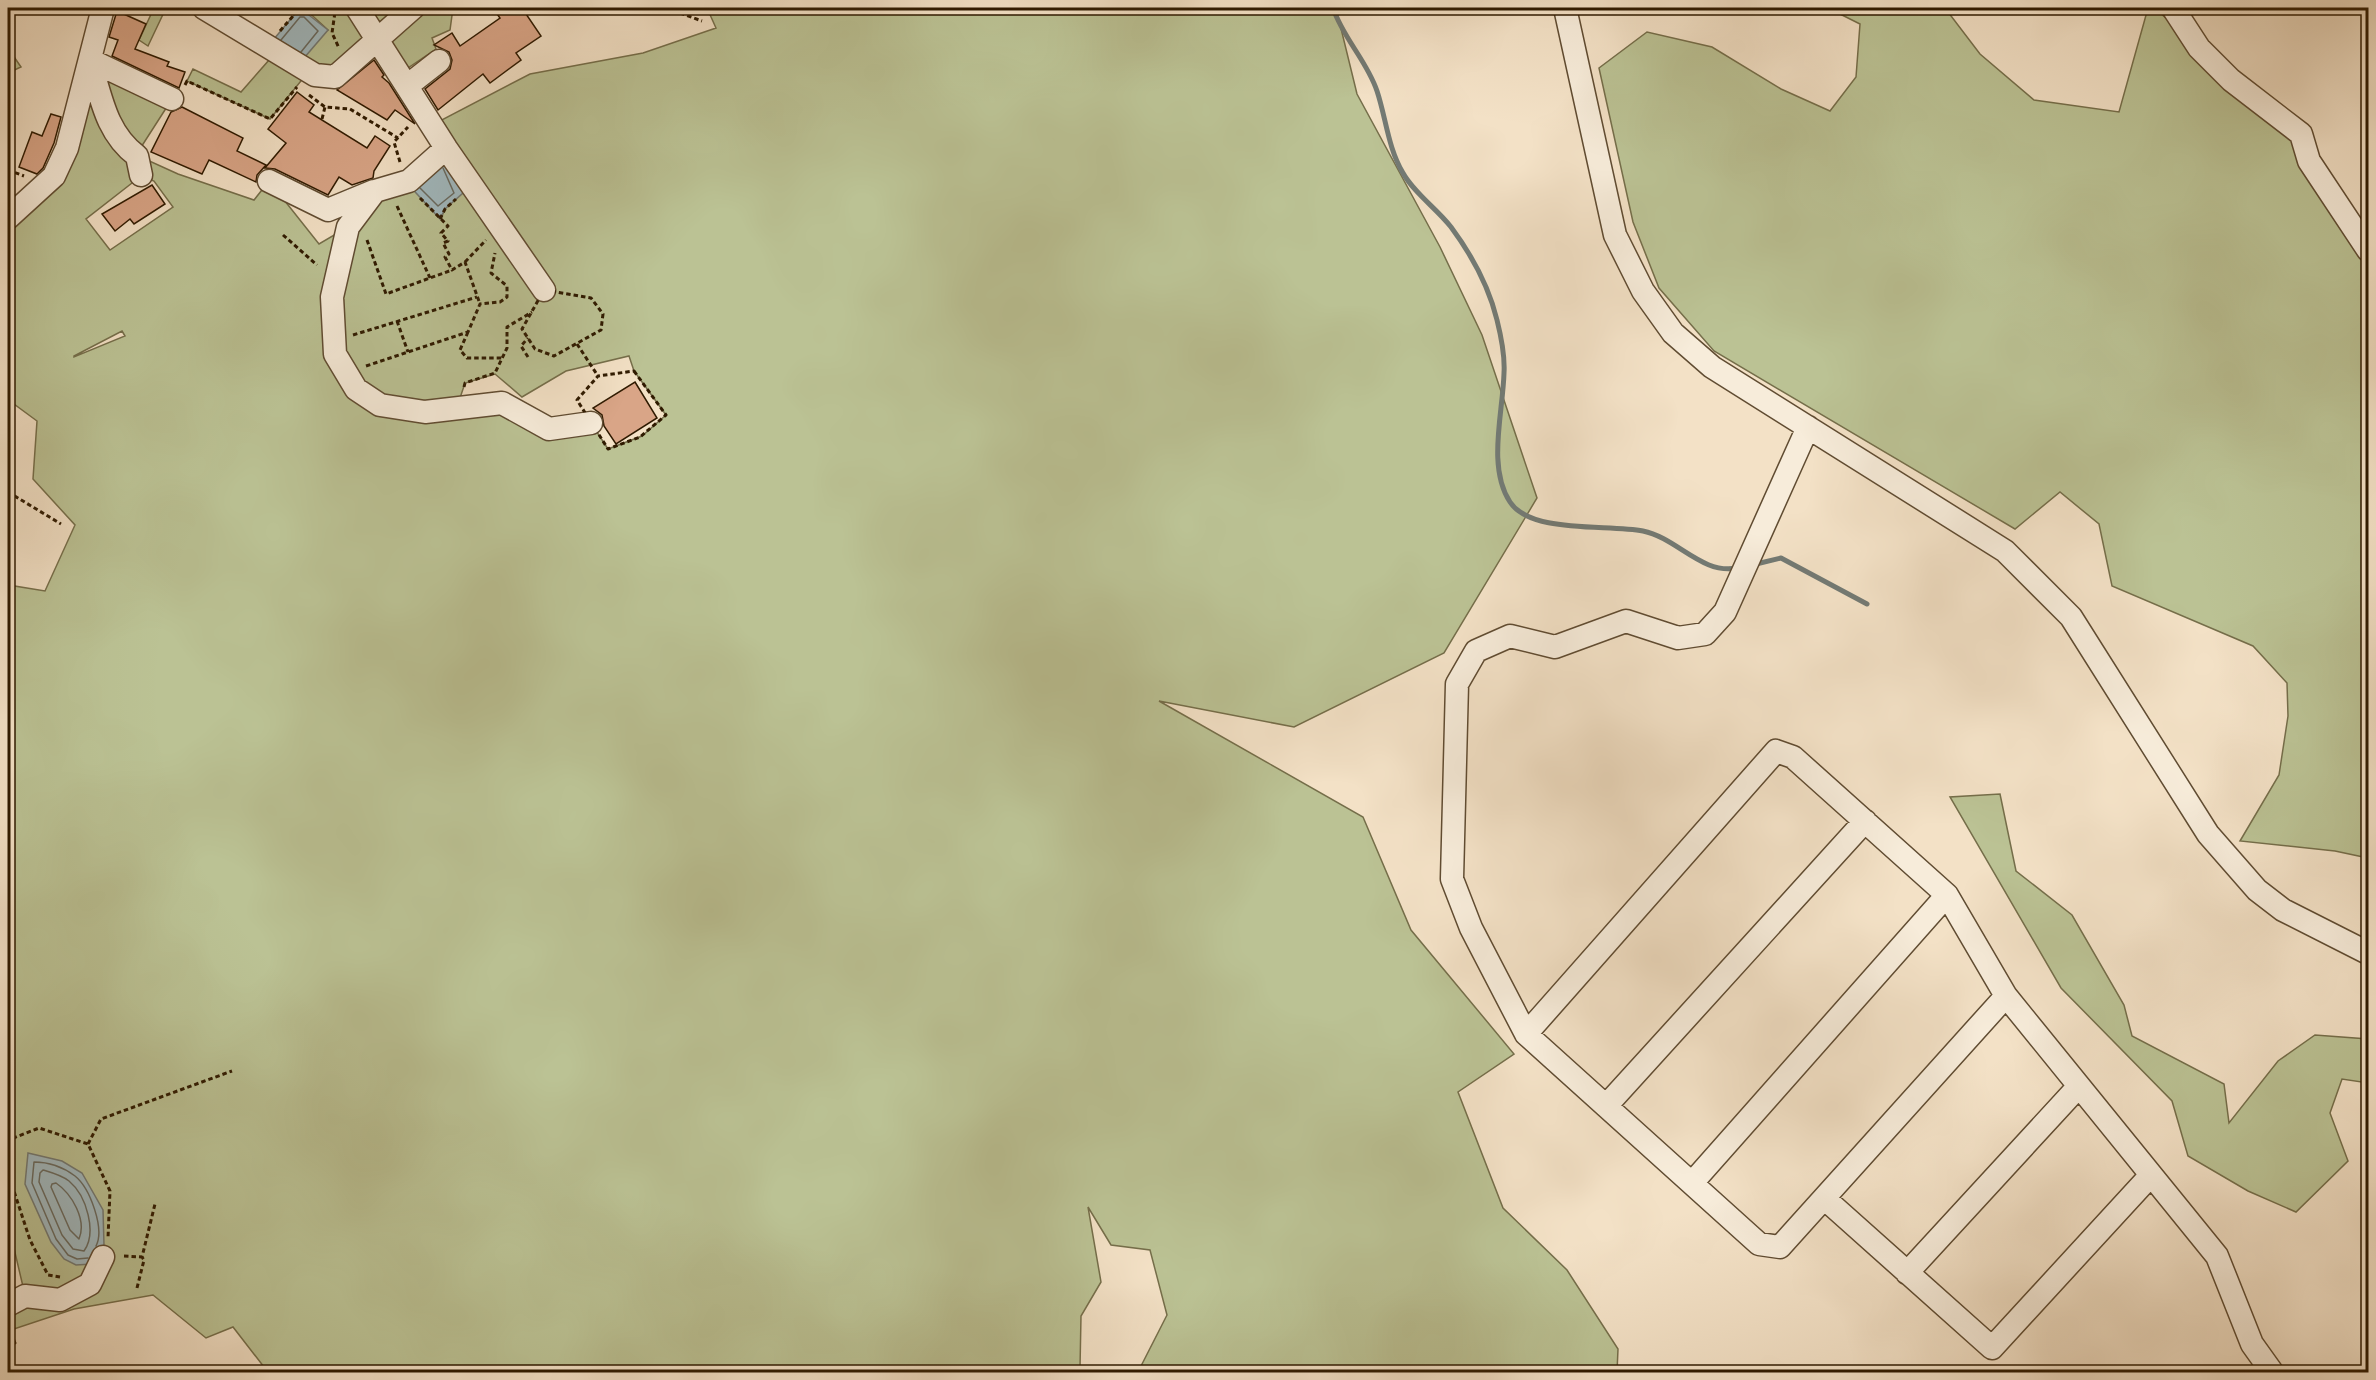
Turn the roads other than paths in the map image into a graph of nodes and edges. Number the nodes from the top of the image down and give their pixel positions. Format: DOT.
graph roads {
  1 [pos="103,8"];
  2 [pos="204,8"];
  3 [pos="357,8"];
  4 [pos="413,8"];
  5 [pos="1565,8"];
  6 [pos="2173,8"];
  7 [pos="377,40"];
  8 [pos="90,60"];
  9 [pos="439,61"];
  10 [pos="407,86"];
  11 [pos="172,99"];
  12 [pos="446,148"];
  13 [pos="141,176"];
  14 [pos="269,181"];
  15 [pos="390,187"];
  16 [pos="8,218"];
  17 [pos="2368,250"];
  18 [pos="544,290"];
  19 [pos="591,423"];
  20 [pos="1808,427"];
  21 [pos="1865,821"];
  22 [pos="1947,895"];
  23 [pos="2368,953"];
  24 [pos="2006,996"];
  25 [pos="1526,1034"];
  26 [pos="2079,1086"];
  27 [pos="1606,1106"];
  28 [pos="2151,1175"];
  29 [pos="1692,1183"];
  30 [pos="1824,1198"];
  31 [pos="104,1253"];
  32 [pos="1907,1273"];
  33 [pos="8,1305"];
  34 [pos="2272,1372"];
  1 -- 8 [label="street"];
  2 -- 7 [label="street"];
  3 -- 7 [label="street"];
  4 -- 7 [label="street"];
  5 -- 20 [label="street"];
  6 -- 17 [label="street"];
  7 -- 10 [label="street"];
  8 -- 11 [label="street"];
  8 -- 13 [label="street"];
  8 -- 16 [label="street"];
  9 -- 10 [label="street"];
  10 -- 12 [label="street"];
  12 -- 15 [label="street"];
  12 -- 18 [label="street"];
  14 -- 15 [label="street"];
  15 -- 19 [label="street"];
  20 -- 23 [label="street"];
  20 -- 25 [label="street"];
  21 -- 22 [label="street"];
  21 -- 25 [label="street"];
  21 -- 27 [label="street"];
  22 -- 24 [label="street"];
  22 -- 29 [label="street"];
  24 -- 26 [label="street"];
  24 -- 30 [label="street"];
  25 -- 27 [label="street"];
  26 -- 28 [label="street"];
  26 -- 32 [label="street"];
  27 -- 29 [label="street"];
  28 -- 32 [label="street"];
  28 -- 34 [label="street"];
  29 -- 30 [label="street"];
  30 -- 32 [label="street"];
  31 -- 33 [label="street"];
}
